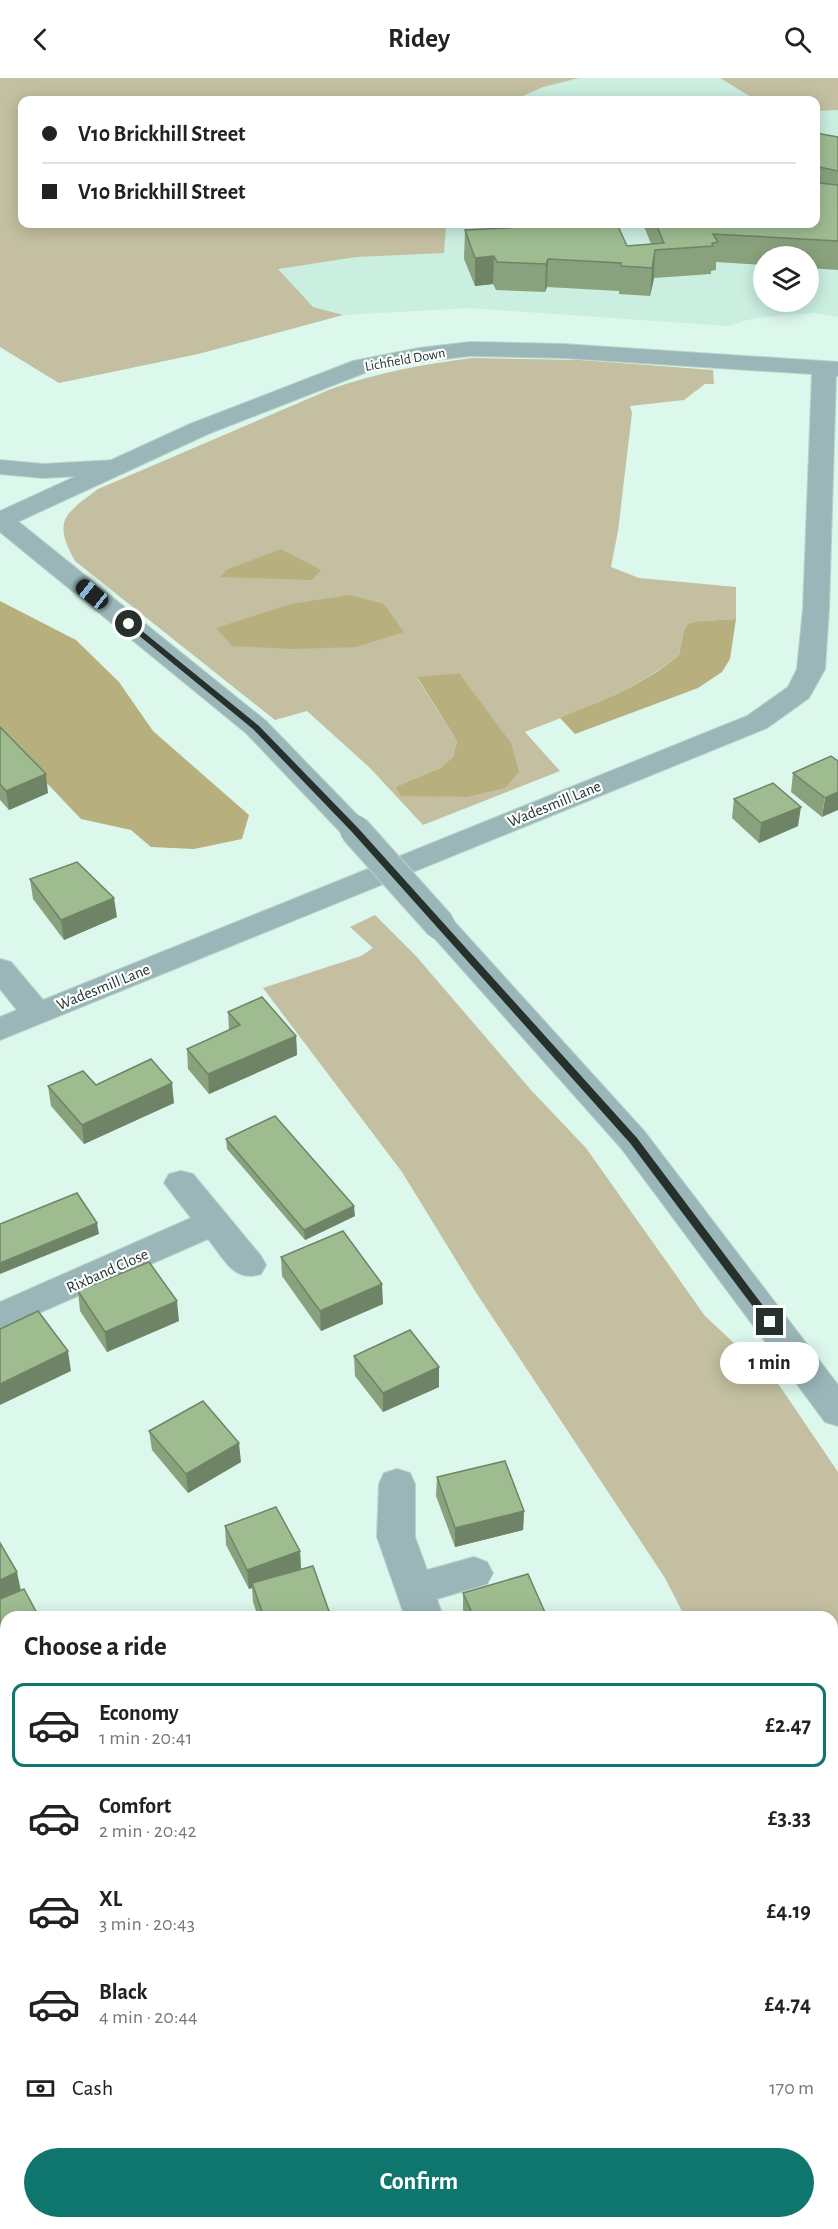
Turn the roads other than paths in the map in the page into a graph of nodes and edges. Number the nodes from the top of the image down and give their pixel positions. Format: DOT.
graph roads {
  1 [pos="831,368"];
  2 [pos="0,467"];
  3 [pos="116,467"];
  4 [pos="1,519"];
  5 [pos="824,671"];
  6 [pos="0,969"];
  7 [pos="37,1013"];
  8 [pos="0,1029"];
  9 [pos="181,1183"];
  10 [pos="214,1222"];
  11 [pos="249,1265"];
  12 [pos="0,1317"];
  13 [pos="838,1412"];
  14 [pos="397,1484"];
  15 [pos="474,1573"];
  16 [pos="419,1603"];
  1 -- 3 [label="street, Lichfield Down"];
  1 -- 5 [label="street, Wadesmill Lane"];
  2 -- 3 [label="street"];
  3 -- 4 [label="street, Lichfield Down"];
  4 -- 13 [label="street, bridge"];
  5 -- 7 [label="street, Wadesmill Lane"];
  6 -- 7 [label="street"];
  7 -- 8 [label="street, Wadesmill Lane"];
  9 -- 10 [label="street"];
  10 -- 11 [label="street"];
  10 -- 12 [label="street, Rixband Close"];
  14 -- 16 [label="street"];
  15 -- 16 [label="street"];
}
